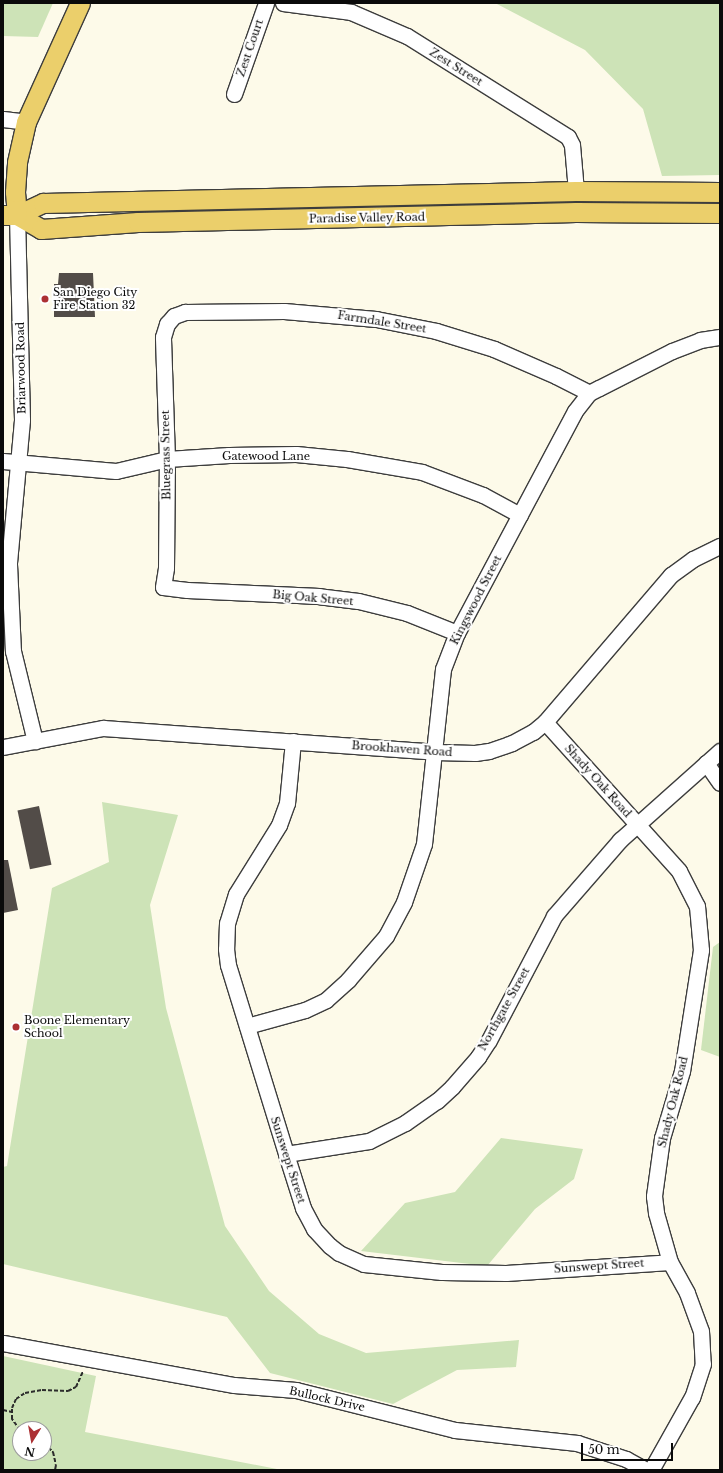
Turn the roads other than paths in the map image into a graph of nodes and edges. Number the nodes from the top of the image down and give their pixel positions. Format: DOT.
graph roads {
  1 [pos="80,3"];
  2 [pos="266,3"];
  3 [pos="283,3"];
  4 [pos="234,94"];
  5 [pos="3,119"];
  6 [pos="26,122"];
  7 [pos="576,191"];
  8 [pos="720,192"];
  9 [pos="720,213"];
  10 [pos="10,215"];
  11 [pos="167,324"];
  12 [pos="720,337"];
  13 [pos="589,393"];
  14 [pos="167,459"];
  15 [pos="3,461"];
  16 [pos="19,461"];
  17 [pos="520,515"];
  18 [pos="720,546"];
  19 [pos="163,587"];
  20 [pos="457,633"];
  21 [pos="545,722"];
  22 [pos="293,741"];
  23 [pos="35,742"];
  24 [pos="3,747"];
  25 [pos="720,751"];
  26 [pos="435,752"];
  27 [pos="706,763"];
  28 [pos="720,782"];
  29 [pos="638,824"];
  30 [pos="247,1026"];
  31 [pos="286,1154"];
  32 [pos="670,1262"];
  33 [pos="3,1343"];
  34 [pos="646,1470"];
  35 [pos="651,1470"];
  1 -- 6 [label="main road, Briarwood Road"];
  2 -- 4 [label="street, Zest Court"];
  3 -- 7 [label="street, Zest Street"];
  5 -- 6 [label="street"];
  6 -- 10 [label="main road, Briarwood Road"];
  7 -- 8 [label="main road, Paradise Valley Road"];
  7 -- 10 [label="main road, Paradise Valley Road"];
  9 -- 10 [label="main road, Paradise Valley Road"];
  10 -- 16 [label="street, Briarwood Road"];
  11 -- 13 [label="street, Farmdale Street"];
  11 -- 14 [label="street, Bluegrass Street"];
  12 -- 13 [label="street, Kingswood Street"];
  13 -- 17 [label="street, Kingswood Street"];
  14 -- 16 [label="street, Gatewood Lane"];
  14 -- 17 [label="street, Gatewood Lane"];
  14 -- 19 [label="street, Bluegrass Street"];
  15 -- 16 [label="street, Gatewood Lane"];
  16 -- 23 [label="street, Briarwood Road"];
  17 -- 20 [label="street, Kingswood Street"];
  18 -- 21 [label="street, Brookhaven Road"];
  19 -- 20 [label="street, Big Oak Street"];
  20 -- 26 [label="street, Kingswood Street"];
  21 -- 26 [label="street, Brookhaven Road"];
  21 -- 29 [label="street, Shady Oak Road"];
  22 -- 23 [label="street, Brookhaven Road"];
  22 -- 26 [label="street, Brookhaven Road"];
  22 -- 30 [label="street, Sunswept Street"];
  23 -- 24 [label="street, Brookhaven Road"];
  25 -- 27 [label="street, Northgate Street"];
  26 -- 30 [label="street, Kingswood Street"];
  27 -- 28 [label="street"];
  27 -- 29 [label="street, Northgate Street"];
  29 -- 31 [label="street, Northgate Street"];
  29 -- 32 [label="street, Shady Oak Road"];
  30 -- 31 [label="street, Sunswept Street"];
  31 -- 32 [label="street, Sunswept Street"];
  32 -- 35 [label="street, Shady Oak Road"];
  33 -- 34 [label="street, Bullock Drive"];
}
